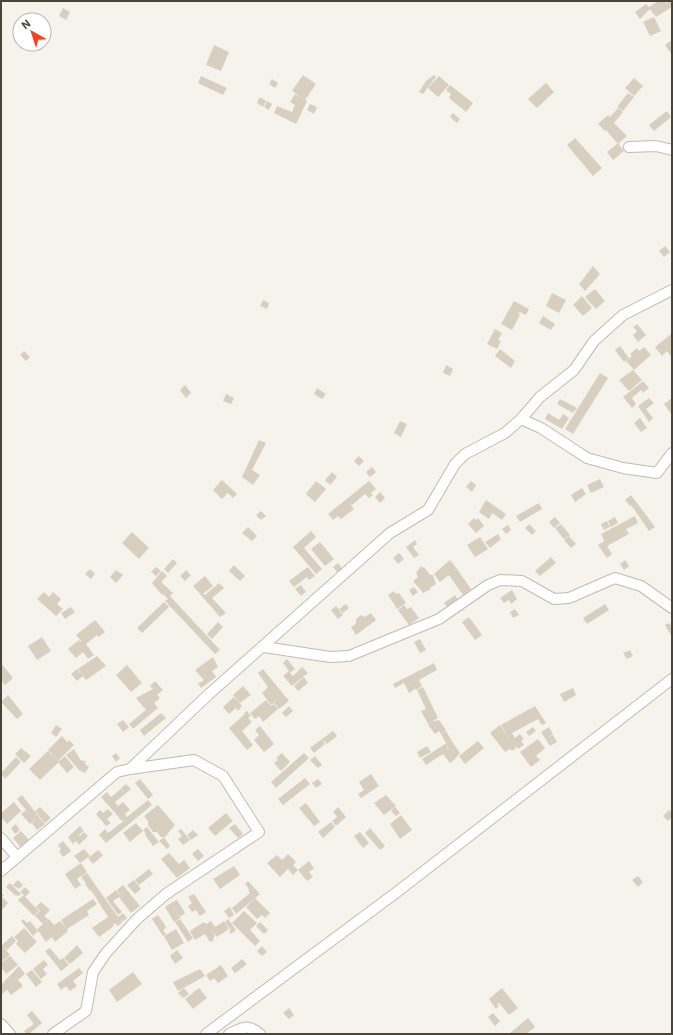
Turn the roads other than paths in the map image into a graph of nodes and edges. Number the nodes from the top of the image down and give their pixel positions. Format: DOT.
graph roads {
  1 [pos="629,147"];
  2 [pos="672,150"];
  3 [pos="672,290"];
  4 [pos="521,419"];
  5 [pos="672,453"];
  6 [pos="672,608"];
  7 [pos="264,647"];
  8 [pos="672,679"];
  9 [pos="130,769"];
  10 [pos="1,838"];
  11 [pos="17,856"];
  12 [pos="1,871"];
  13 [pos="1,1024"];
  14 [pos="10,1034"];
  15 [pos="53,1034"];
  16 [pos="206,1034"];
  17 [pos="229,1034"];
  18 [pos="260,1034"];
  1 -- 2 [label="street"];
  3 -- 4 [label="street"];
  4 -- 5 [label="street"];
  4 -- 7 [label="street"];
  6 -- 7 [label="street"];
  7 -- 9 [label="street"];
  8 -- 16 [label="street"];
  9 -- 11 [label="street"];
  9 -- 15 [label="street"];
  10 -- 11 [label="street"];
  11 -- 12 [label="street"];
  13 -- 14 [label="street"];
  17 -- 18 [label="street"];
}
